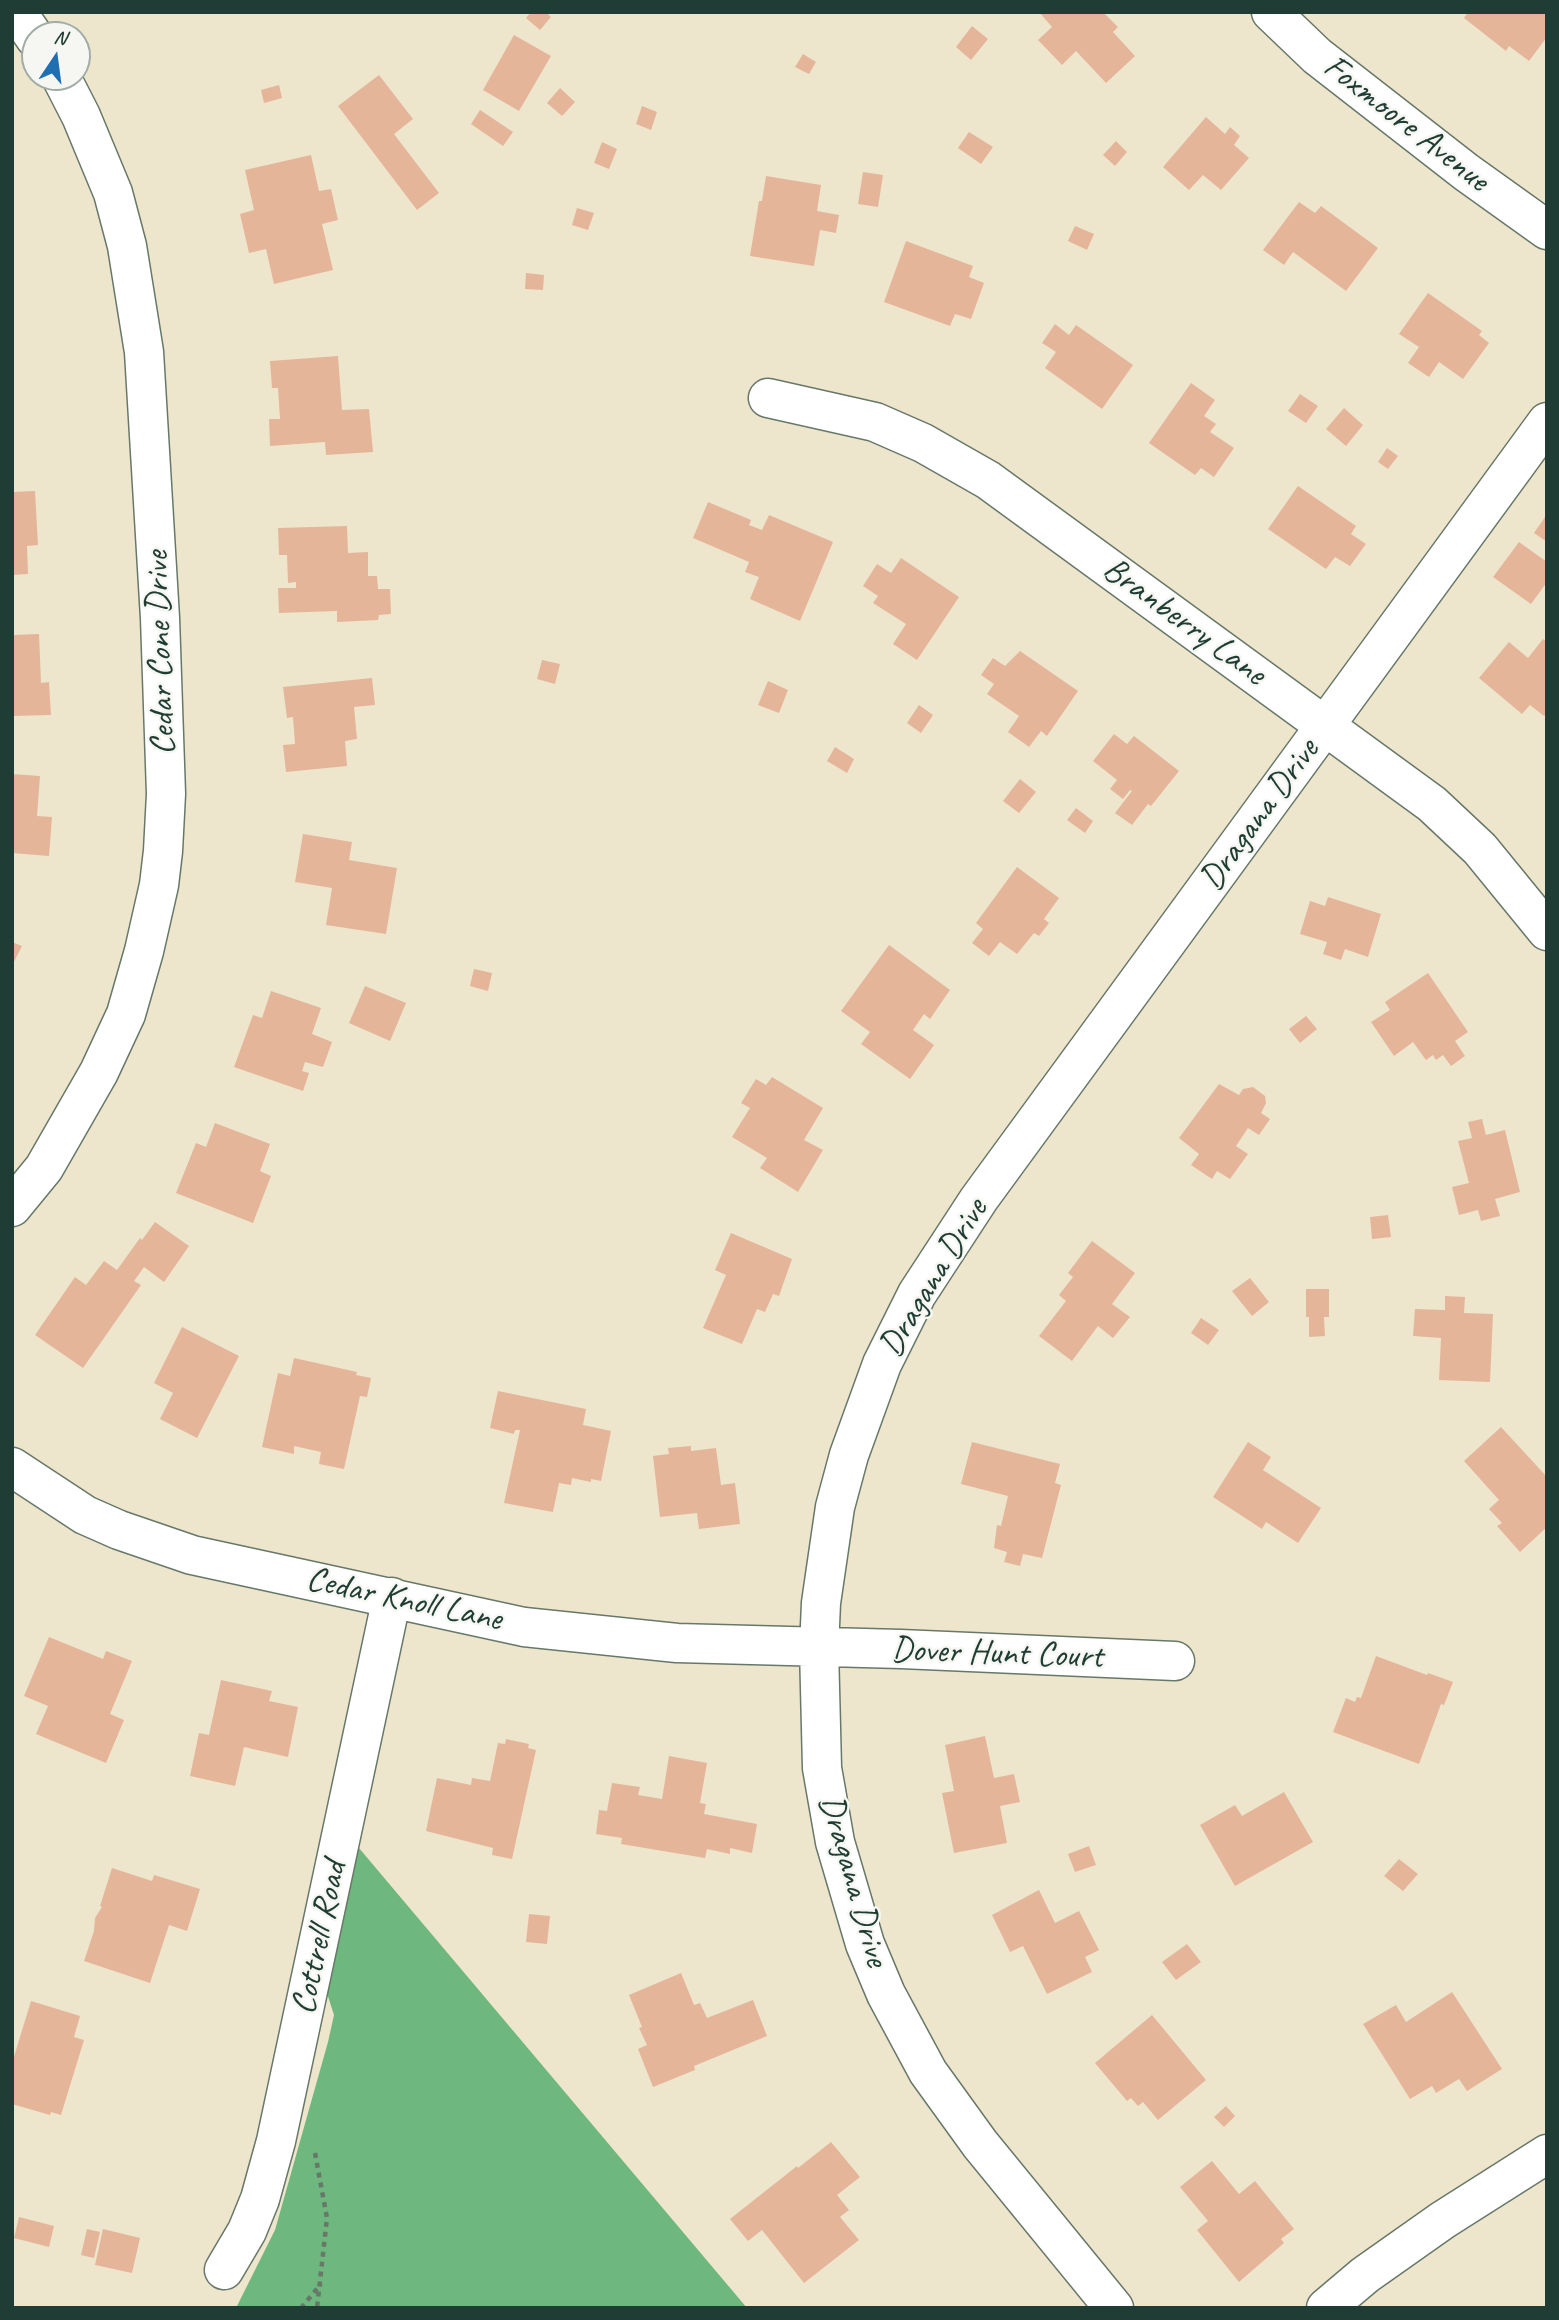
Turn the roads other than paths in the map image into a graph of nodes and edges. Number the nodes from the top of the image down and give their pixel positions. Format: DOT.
graph roads {
  1 [pos="1271,12"];
  2 [pos="68,91"];
  3 [pos="1547,230"];
  4 [pos="768,398"];
  5 [pos="1547,422"];
  6 [pos="1326,725"];
  7 [pos="1547,931"];
  8 [pos="12,1208"];
  9 [pos="12,1467"];
  10 [pos="391,1597"];
  11 [pos="819,1648"];
  12 [pos="1175,1661"];
  13 [pos="1547,2154"];
  14 [pos="224,2270"];
  15 [pos="1114,2308"];
  16 [pos="1326,2308"];
  1 -- 3 [label="street, Foxmoore Avenue"];
  2 -- 8 [label="street, Cedar Cone Drive"];
  4 -- 6 [label="street, Branberry Lane"];
  5 -- 6 [label="street, Dragana Drive"];
  6 -- 7 [label="street, Branberry Lane"];
  6 -- 11 [label="street, Dragana Drive"];
  9 -- 10 [label="street, Cedar Knoll Lane"];
  10 -- 11 [label="street, Cedar Knoll Lane"];
  10 -- 14 [label="street, Cottrell Road"];
  11 -- 12 [label="street, Dover Hunt Court"];
  11 -- 15 [label="street, Dragana Drive"];
  13 -- 16 [label="street"];
}
